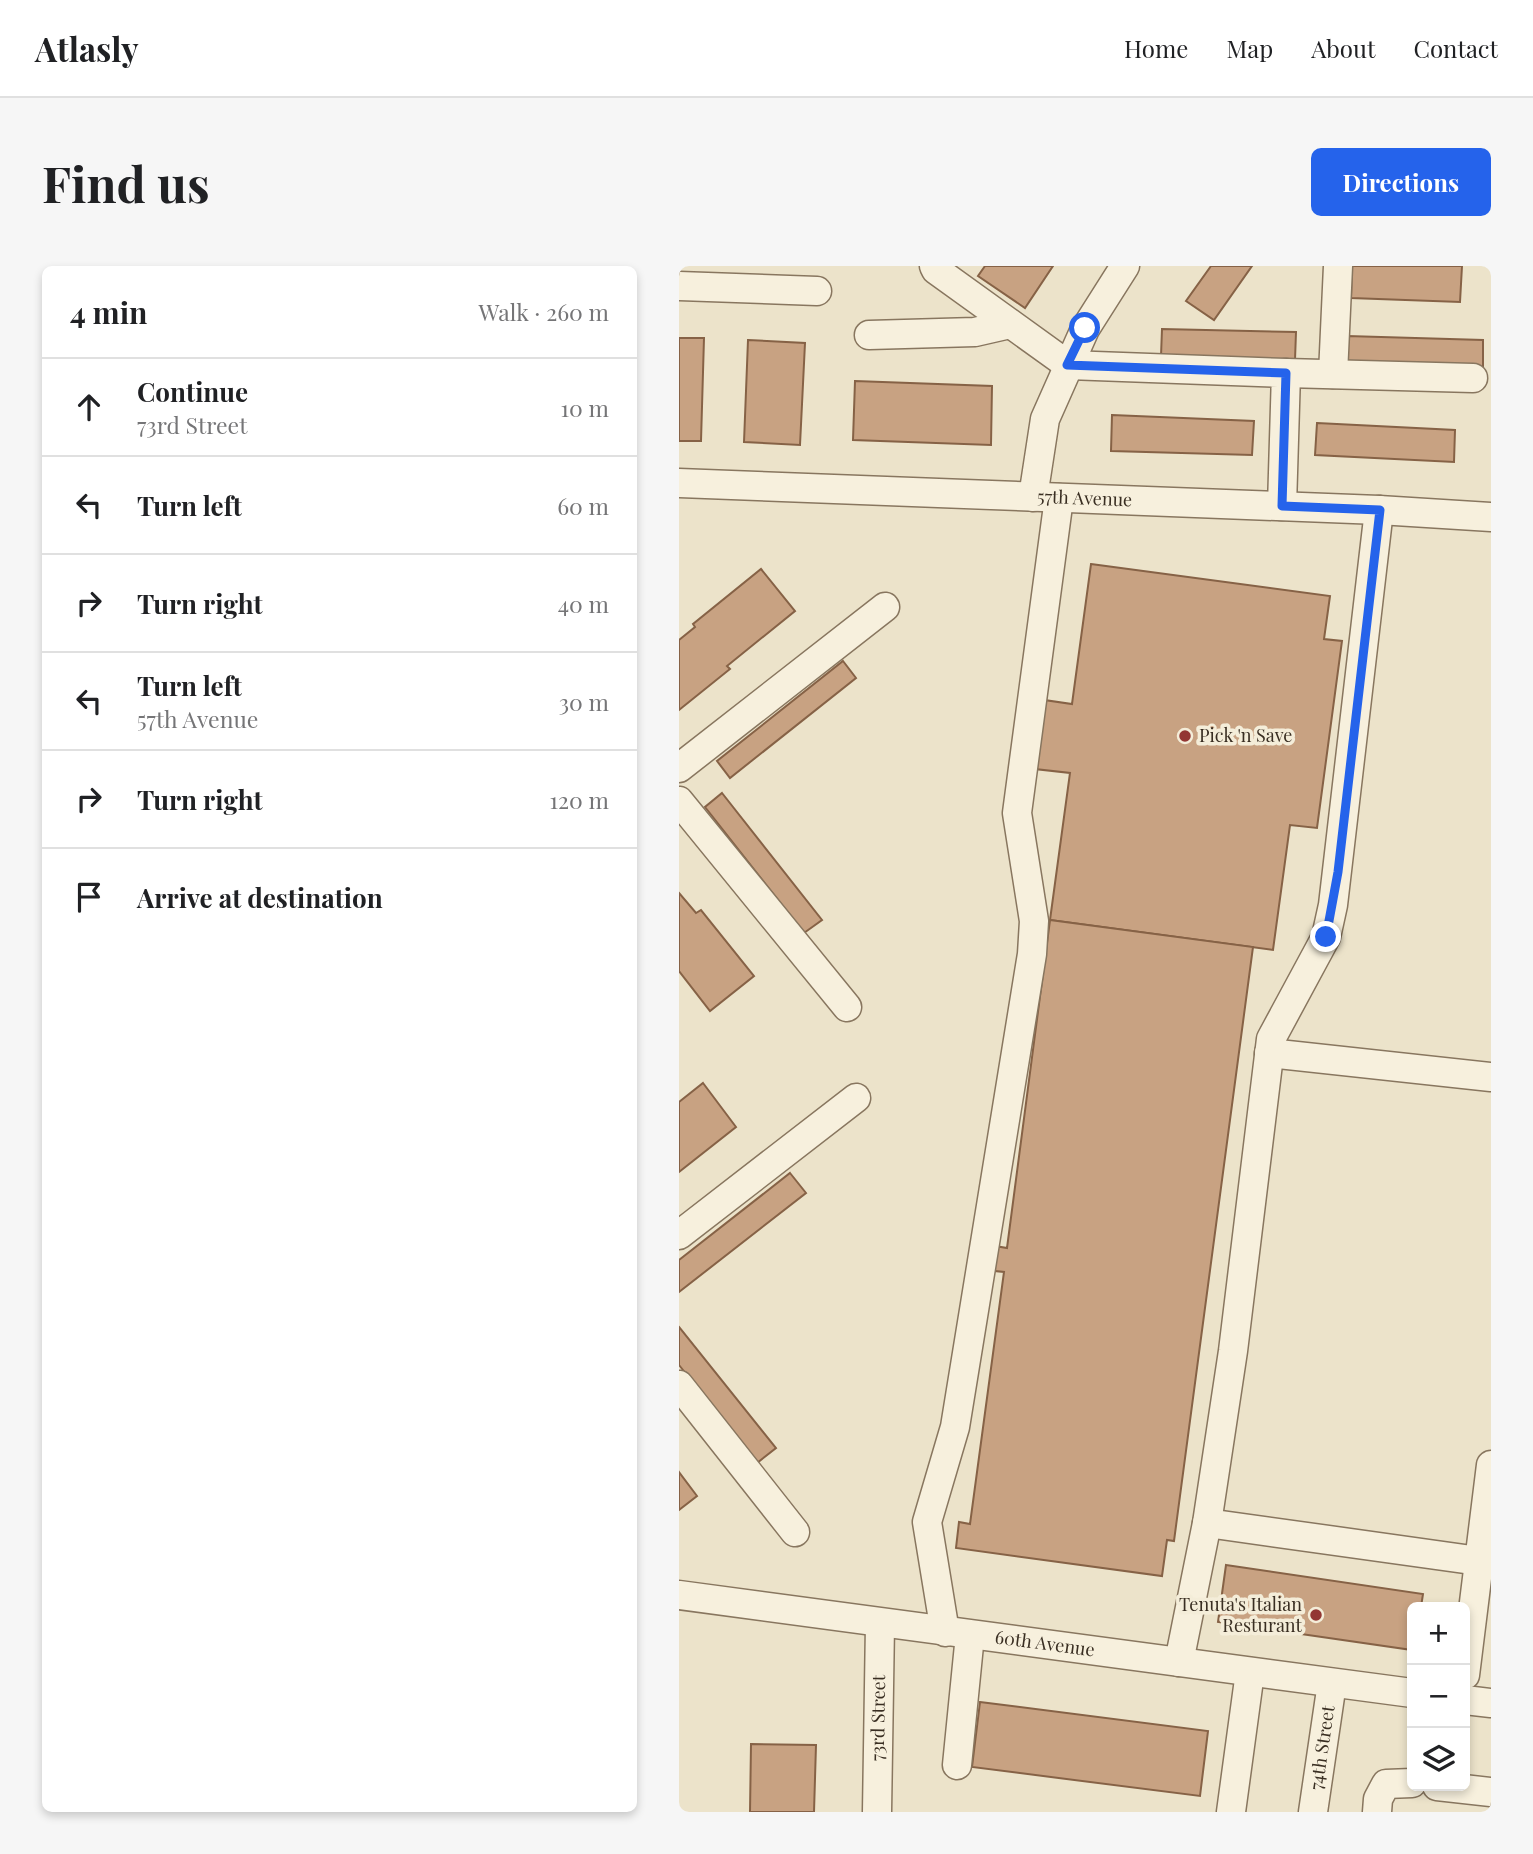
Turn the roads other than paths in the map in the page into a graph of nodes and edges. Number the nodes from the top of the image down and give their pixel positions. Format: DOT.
graph roads {
  1 [pos="935,266"];
  2 [pos="1125,266"];
  3 [pos="1338,266"];
  4 [pos="711,276"];
  5 [pos="679,286"];
  6 [pos="817,290"];
  7 [pos="1010,324"];
  8 [pos="869,335"];
  9 [pos="1067,365"];
  10 [pos="1286,373"];
  11 [pos="1333,374"];
  12 [pos="1473,379"];
  13 [pos="679,482"];
  14 [pos="1046,498"];
  15 [pos="1282,506"];
  16 [pos="1380,510"];
  17 [pos="1491,517"];
  18 [pos="885,607"];
  19 [pos="679,768"];
  20 [pos="679,801"];
  21 [pos="847,1007"];
  22 [pos="1269,1053"];
  23 [pos="1491,1077"];
  24 [pos="856,1098"];
  25 [pos="679,1236"];
  26 [pos="679,1384"];
  27 [pos="1491,1465"];
  28 [pos="1207,1523"];
  29 [pos="795,1532"];
  30 [pos="1479,1561"];
  31 [pos="679,1595"];
  32 [pos="880,1623"];
  33 [pos="1481,1628"];
  34 [pos="957,1633"];
  35 [pos="1179,1662"];
  36 [pos="1468,1665"];
  37 [pos="1250,1672"];
  38 [pos="1332,1683"];
  39 [pos="1407,1692"];
  40 [pos="1470,1701"];
  41 [pos="1491,1703"];
  42 [pos="957,1765"];
  43 [pos="1407,1783"];
  44 [pos="1470,1790"];
  45 [pos="1491,1792"];
  46 [pos="877,1812"];
  47 [pos="1231,1812"];
  48 [pos="1313,1812"];
  49 [pos="1377,1812"];
  1 -- 7 [label="street"];
  2 -- 9 [label="street"];
  3 -- 11 [label="street"];
  4 -- 5 [label="street"];
  4 -- 6 [label="street"];
  7 -- 8 [label="street"];
  7 -- 9 [label="street"];
  9 -- 10 [label="street"];
  9 -- 14 [label="street"];
  10 -- 11 [label="street"];
  10 -- 15 [label="street"];
  11 -- 12 [label="street"];
  13 -- 14 [label="street, 57th Avenue"];
  14 -- 15 [label="street, 57th Avenue"];
  14 -- 34 [label="street"];
  15 -- 16 [label="street, 57th Avenue"];
  16 -- 17 [label="street, 57th Avenue"];
  16 -- 22 [label="street"];
  18 -- 19 [label="street"];
  20 -- 21 [label="street"];
  22 -- 23 [label="street"];
  22 -- 28 [label="street"];
  24 -- 25 [label="street"];
  26 -- 29 [label="street"];
  27 -- 30 [label="street"];
  28 -- 30 [label="street"];
  28 -- 35 [label="street"];
  30 -- 33 [label="street"];
  31 -- 32 [label="street, 60th Avenue"];
  32 -- 34 [label="street, 60th Avenue"];
  32 -- 46 [label="street, 73rd Street"];
  33 -- 36 [label="street"];
  34 -- 35 [label="street, 60th Avenue"];
  34 -- 42 [label="street"];
  35 -- 37 [label="street, 60th Avenue"];
  37 -- 38 [label="street, 60th Avenue"];
  37 -- 47 [label="street"];
  38 -- 39 [label="street, 60th Avenue"];
  38 -- 48 [label="street, 74th Street"];
  40 -- 41 [label="street"];
  43 -- 49 [label="street"];
  44 -- 45 [label="street"];
}
